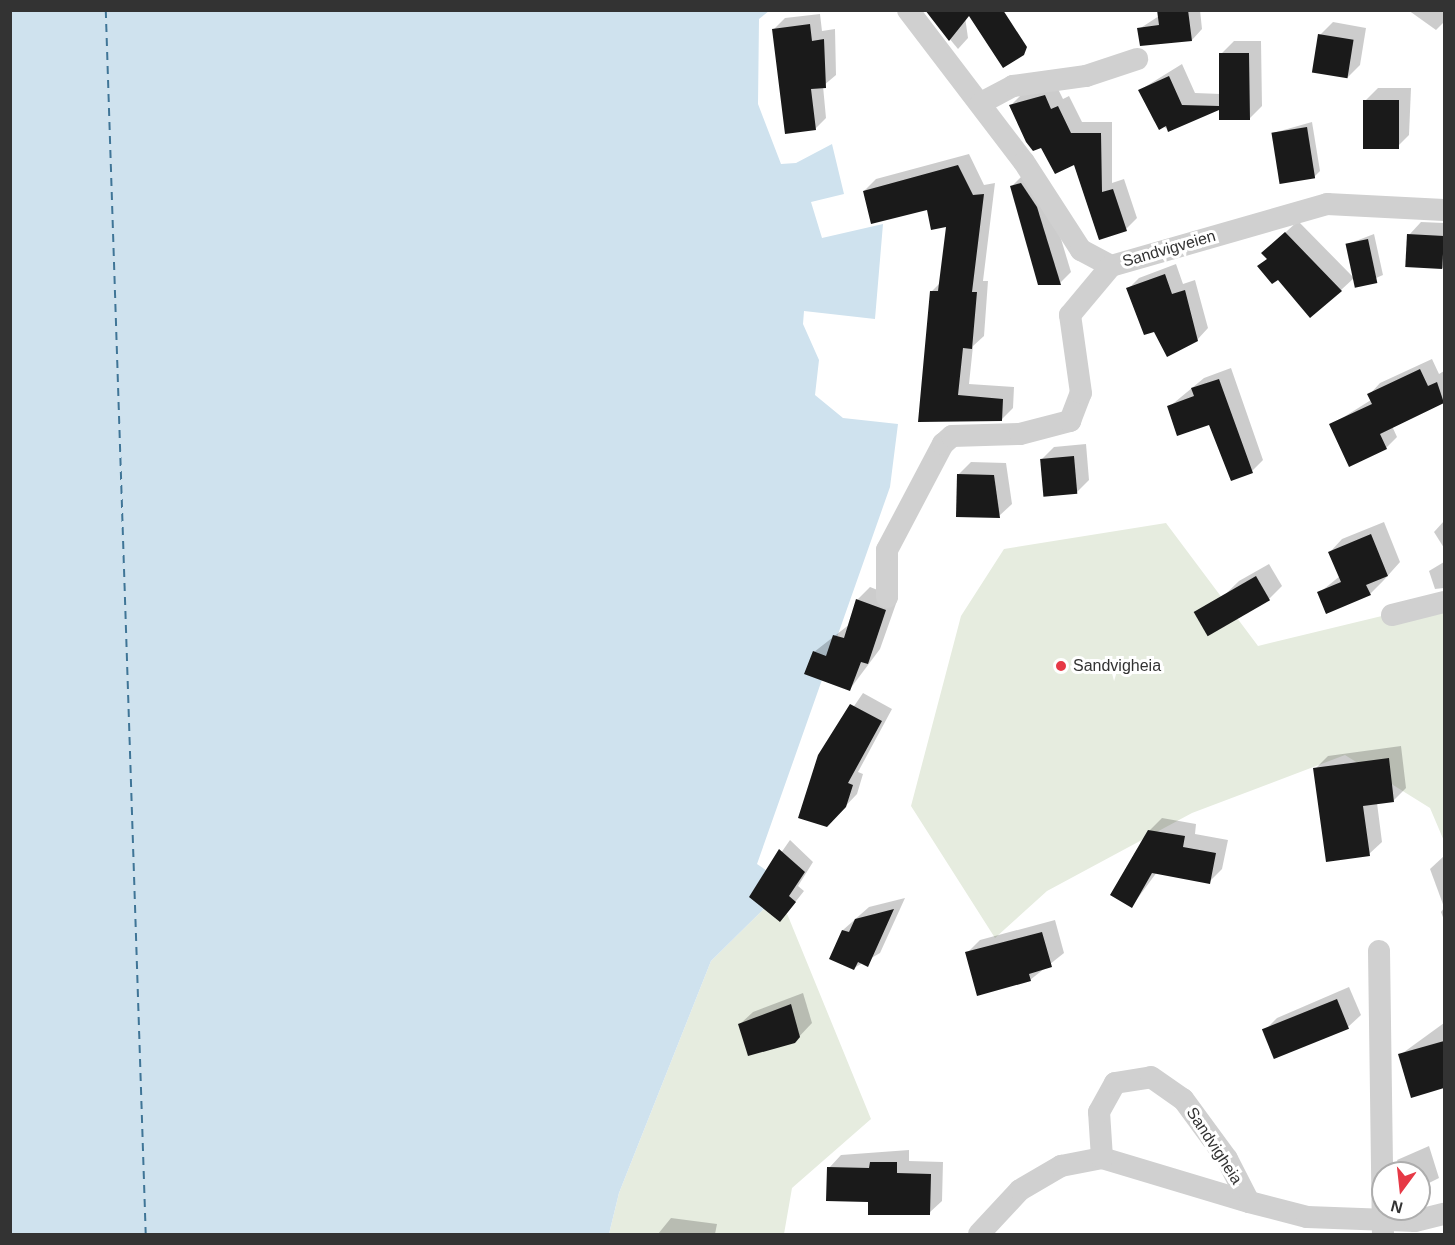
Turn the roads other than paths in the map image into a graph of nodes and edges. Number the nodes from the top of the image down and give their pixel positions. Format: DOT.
graph roads {
  1 [pos="908,10"];
  2 [pos="1137,59"];
  3 [pos="981,103"];
  4 [pos="1444,210"];
  5 [pos="1112,266"];
  6 [pos="887,597"];
  7 [pos="1444,602"];
  8 [pos="1392,615"];
  9 [pos="1379,951"];
  10 [pos="1102,1158"];
  11 [pos="1249,1202"];
  12 [pos="1444,1214"];
  13 [pos="1382,1228"];
  14 [pos="979,1234"];
  1 -- 3 [label="street, Sandvigveien"];
  2 -- 3 [label="street"];
  3 -- 5 [label="street, Sandvigveien"];
  4 -- 5 [label="street, Sandvigveien"];
  5 -- 6 [label="street"];
  7 -- 8 [label="street"];
  9 -- 13 [label="street"];
  10 -- 11 [label="street, Sandvigheia"];
  10 -- 11 [label="street, Sandvigheia"];
  10 -- 14 [label="street, Sandvigheia"];
  11 -- 13 [label="street, Sandvigheia"];
  12 -- 13 [label="street, Sandvigheia"];
}
